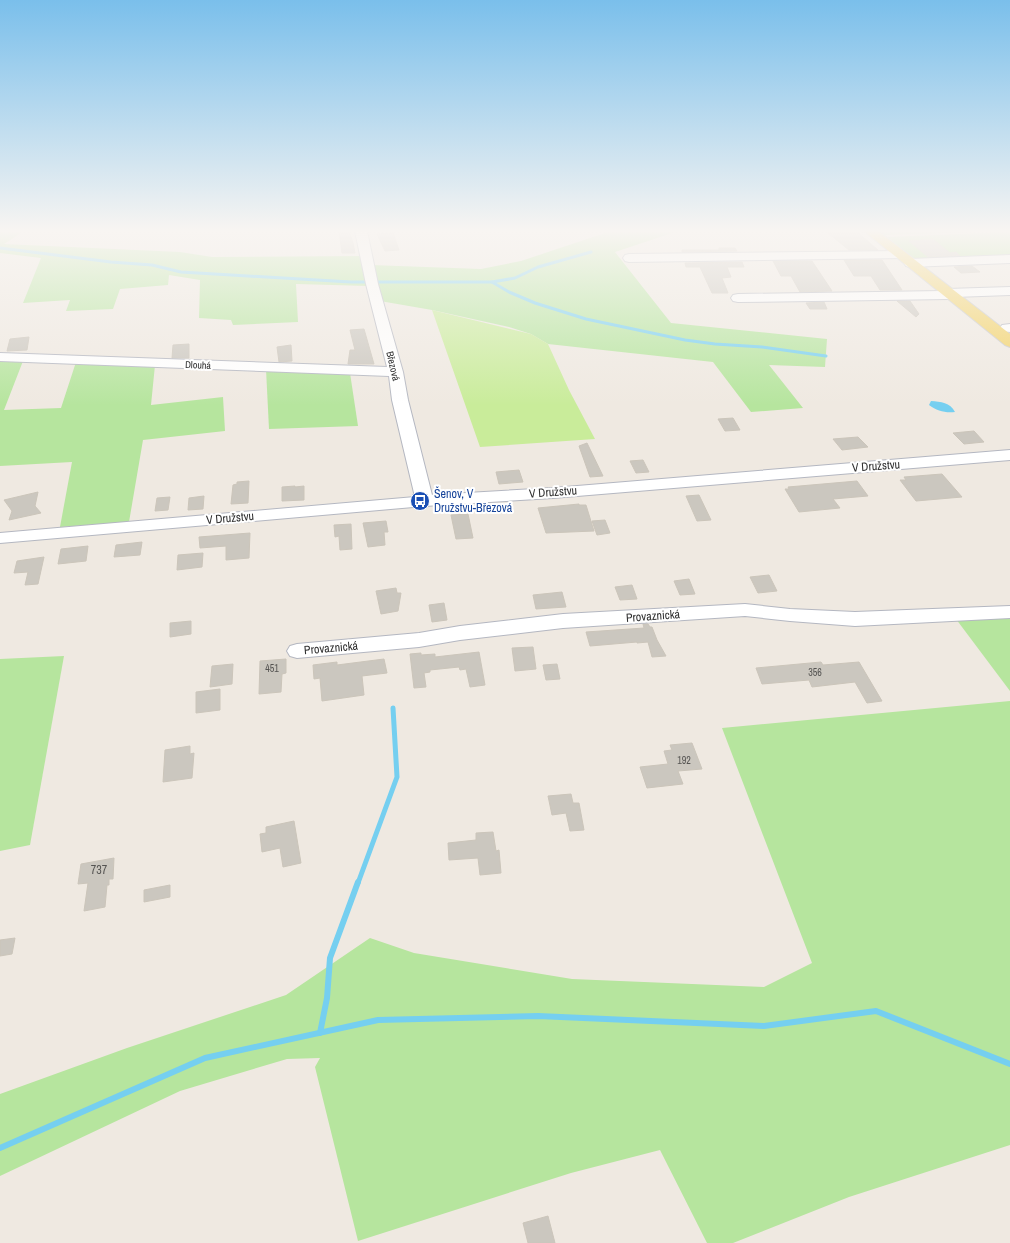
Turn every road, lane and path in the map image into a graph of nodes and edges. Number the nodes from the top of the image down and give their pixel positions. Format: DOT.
graph roads {
  1 [pos="374,289"];
  2 [pos="942,289"];
  3 [pos="1010,291"];
  4 [pos="948,294"];
  5 [pos="738,298"];
  6 [pos="1010,342"];
  7 [pos="0,357"];
  8 [pos="396,372"];
  9 [pos="1010,455"];
  10 [pos="425,501"];
  11 [pos="0,538"];
  12 [pos="1010,612"];
  13 [pos="297,651"];
  1 -- 8 [label="street, Březová"];
  2 -- 4 [label="main road"];
  3 -- 4 [label="street"];
  4 -- 5 [label="street"];
  4 -- 6 [label="main road"];
  7 -- 8 [label="street, Dlouhá"];
  8 -- 10 [label="street, Březová"];
  9 -- 10 [label="street, V Družstvu"];
  10 -- 11 [label="street, V Družstvu"];
  12 -- 13 [label="street, Provaznická"];
}
